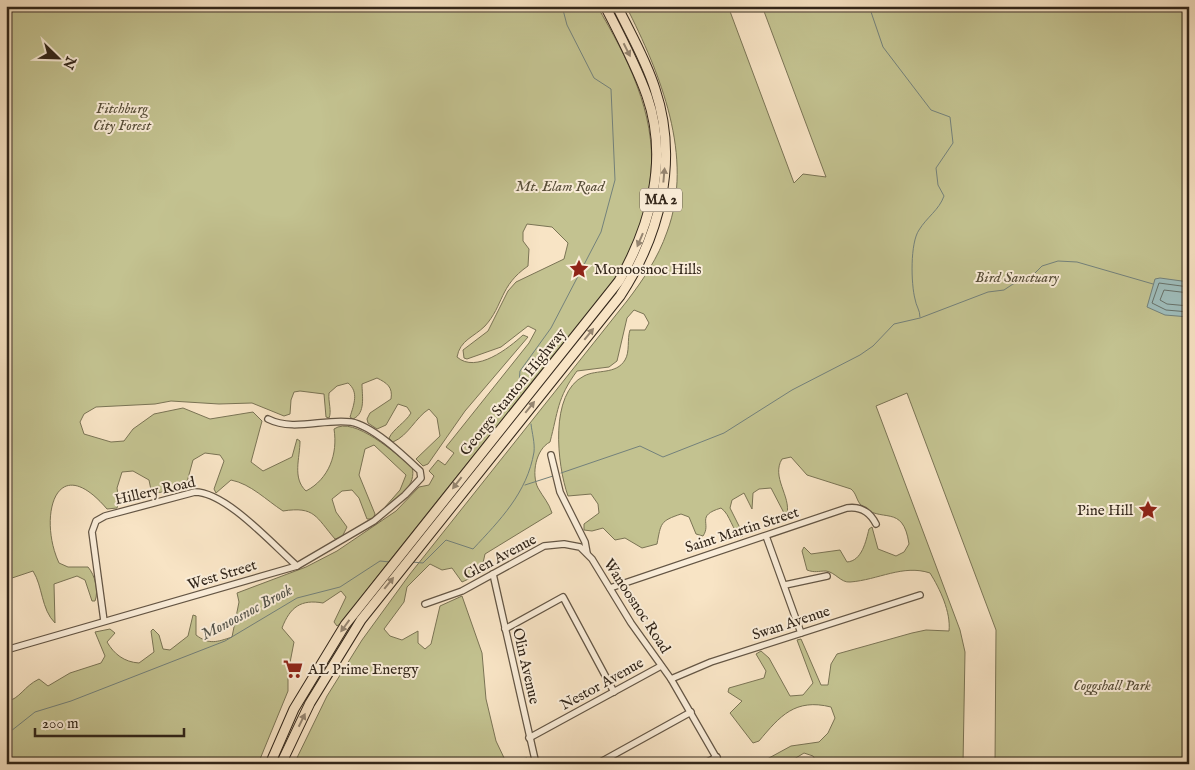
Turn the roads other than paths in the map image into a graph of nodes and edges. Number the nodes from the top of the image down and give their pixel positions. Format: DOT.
graph roads {
  1 [pos="605,6"];
  2 [pos="617,6"];
  3 [pos="268,419"];
  4 [pos="551,454"];
  5 [pos="876,524"];
  6 [pos="766,536"];
  7 [pos="587,553"];
  8 [pos="399,564"];
  9 [pos="297,566"];
  10 [pos="493,574"];
  11 [pos="826,576"];
  12 [pos="785,585"];
  13 [pos="610,588"];
  14 [pos="920,595"];
  15 [pos="425,604"];
  16 [pos="104,621"];
  17 [pos="505,629"];
  18 [pos="801,633"];
  19 [pos="6,650"];
  20 [pos="661,666"];
  21 [pos="671,679"];
  22 [pos="614,692"];
  23 [pos="691,712"];
  24 [pos="529,738"];
  25 [pos="717,757"];
  26 [pos="270,764"];
  27 [pos="281,764"];
  28 [pos="536,764"];
  29 [pos="597,764"];
  30 [pos="703,764"];
  31 [pos="720,764"];
  1 -- 8 [label="highway, George Stanton Highway / MA 2, one-way"];
  8 -- 2 [label="highway, George Stanton Highway / MA 2, one-way"];
  3 -- 9 [label="street, West Street"];
  4 -- 7 [label="street, Wanoosnoc Road"];
  5 -- 6 [label="street, Saint Martin Street"];
  6 -- 12 [label="street"];
  6 -- 13 [label="street, Saint Martin Street"];
  7 -- 10 [label="street, Glen Avenue"];
  7 -- 13 [label="street, Wanoosnoc Road"];
  8 -- 26 [label="highway, George Stanton Highway / MA 2, one-way"];
  27 -- 8 [label="highway, George Stanton Highway / MA 2, one-way"];
  9 -- 16 [label="street, West Street"];
  9 -- 16 [label="street, Hillery Road"];
  10 -- 15 [label="street, Glen Avenue"];
  10 -- 17 [label="street, Olin Avenue"];
  11 -- 12 [label="street"];
  12 -- 18 [label="street"];
  13 -- 20 [label="street, Wanoosnoc Road"];
  14 -- 18 [label="street, Swan Avenue"];
  16 -- 19 [label="street, West Street"];
  17 -- 22 [label="street"];
  17 -- 24 [label="street, Olin Avenue"];
  18 -- 21 [label="street, Swan Avenue"];
  20 -- 21 [label="street, Wanoosnoc Road"];
  20 -- 22 [label="street, Nestor Avenue"];
  21 -- 23 [label="street, Wanoosnoc Road"];
  22 -- 24 [label="street, Nestor Avenue"];
  23 -- 25 [label="street, Wanoosnoc Road"];
  23 -- 29 [label="street"];
  24 -- 28 [label="street, Olin Avenue"];
  25 -- 30 [label="street"];
  25 -- 31 [label="street, Wanoosnoc Road"];
}
